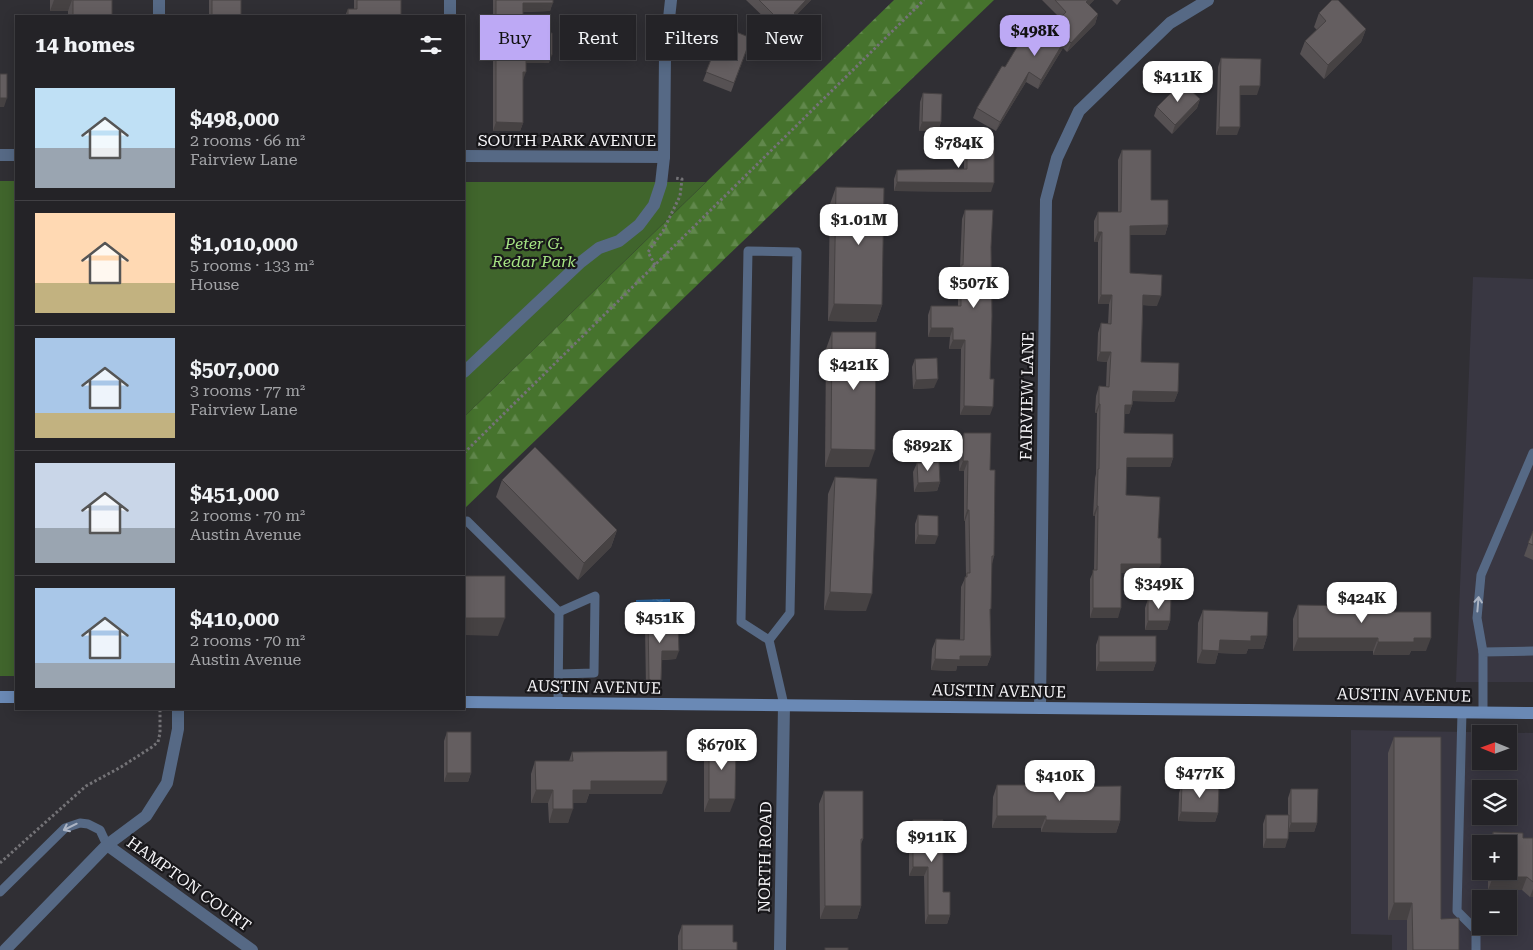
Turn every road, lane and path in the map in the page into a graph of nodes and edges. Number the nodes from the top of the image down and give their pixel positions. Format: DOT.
graph roads {
  1 [pos="159,0"];
  2 [pos="450,0"];
  3 [pos="671,0"];
  4 [pos="924,0"];
  5 [pos="1208,0"];
  6 [pos="159,15"];
  7 [pos="450,15"];
  8 [pos="0,155"];
  9 [pos="15,155"];
  10 [pos="465,156"];
  11 [pos="664,158"];
  12 [pos="465,371"];
  13 [pos="465,452"];
  14 [pos="1533,453"];
  15 [pos="467,521"];
  16 [pos="558,612"];
  17 [pos="769,640"];
  18 [pos="1533,650"];
  19 [pos="1483,652"];
  20 [pos="559,674"];
  21 [pos="0,697"];
  22 [pos="15,697"];
  23 [pos="465,702"];
  24 [pos="558,703"];
  25 [pos="784,705"];
  26 [pos="1040,708"];
  27 [pos="160,710"];
  28 [pos="178,710"];
  29 [pos="1462,712"];
  30 [pos="1483,712"];
  31 [pos="1533,712"];
  32 [pos="107,844"];
  33 [pos="0,863"];
  34 [pos="0,892"];
  35 [pos="5,950"];
  36 [pos="252,950"];
  37 [pos="780,950"];
  38 [pos="1476,950"];
  1 -- 6 [label="street"];
  2 -- 7 [label="street"];
  3 -- 11 [label="street, SOUTH PARK AVENUE"];
  4 -- 13 [label="path"];
  5 -- 26 [label="street, FAIRVIEW LANE"];
  8 -- 9 [label="street"];
  10 -- 11 [label="street, SOUTH PARK AVENUE"];
  11 -- 12 [label="street"];
  19 -- 14 [label="lane, one-way"];
  15 -- 16 [label="lane"];
  16 -- 20 [label="lane"];
  16 -- 20 [label="lane"];
  17 -- 17 [label="lane"];
  17 -- 25 [label="lane"];
  18 -- 19 [label="lane"];
  19 -- 30 [label="lane"];
  20 -- 24 [label="lane"];
  21 -- 22 [label="street"];
  23 -- 24 [label="street, AUSTIN AVENUE"];
  24 -- 25 [label="street, AUSTIN AVENUE"];
  25 -- 26 [label="street, AUSTIN AVENUE"];
  25 -- 37 [label="street, NORTH ROAD"];
  26 -- 29 [label="street, AUSTIN AVENUE"];
  27 -- 33 [label="path"];
  28 -- 32 [label="street"];
  29 -- 30 [label="street, AUSTIN AVENUE"];
  29 -- 38 [label="lane"];
  30 -- 31 [label="street, AUSTIN AVENUE"];
  32 -- 34 [label="lane, one-way"];
  32 -- 35 [label="street"];
  32 -- 36 [label="street, HAMPTON COURT"];
}
